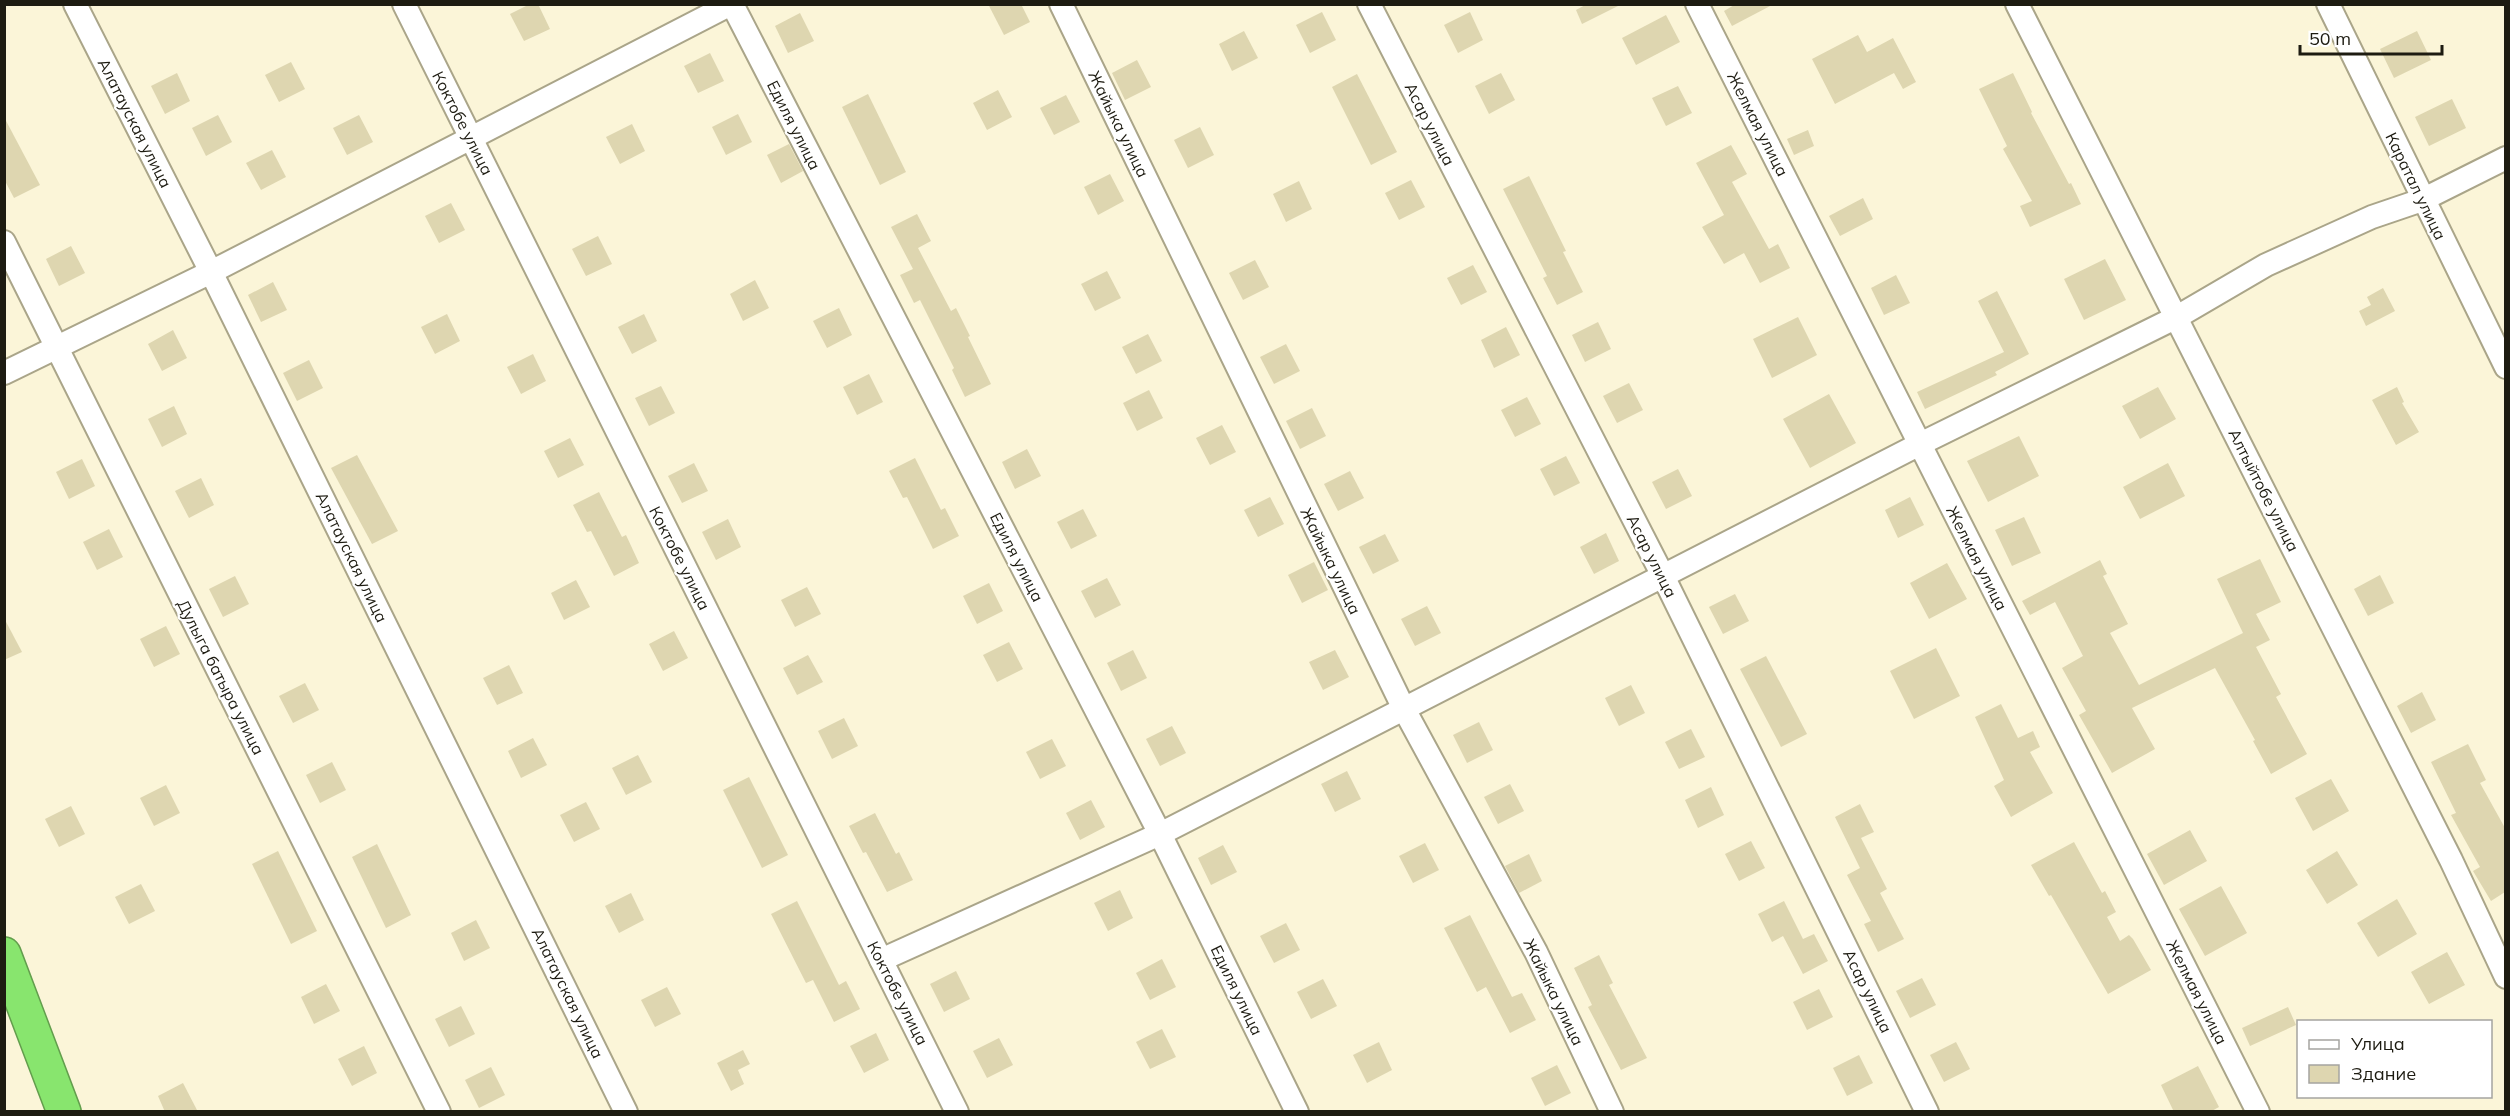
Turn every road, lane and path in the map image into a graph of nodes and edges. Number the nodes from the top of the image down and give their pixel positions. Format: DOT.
graph roads {
  1 [pos="75,4"];
  2 [pos="404,4"];
  3 [pos="732,4"];
  4 [pos="1061,4"];
  5 [pos="1369,4"];
  6 [pos="1697,4"];
  7 [pos="2017,4"];
  8 [pos="2328,4"];
  9 [pos="471,138"];
  10 [pos="2505,158"];
  11 [pos="2422,200"];
  12 [pos="4,242"];
  13 [pos="211,272"];
  14 [pos="2177,317"];
  15 [pos="57,348"];
  16 [pos="2505,367"];
  17 [pos="4,373"];
  18 [pos="1920,444"];
  19 [pos="1662,576"];
  20 [pos="1404,709"];
  21 [pos="1160,834"];
  22 [pos="4,954"];
  23 [pos="881,960"];
  24 [pos="2505,977"];
  25 [pos="64,1112"];
  26 [pos="439,1112"];
  27 [pos="626,1112"];
  28 [pos="957,1112"];
  29 [pos="1297,1112"];
  30 [pos="1612,1112"];
  31 [pos="1927,1112"];
  32 [pos="2258,1112"];
  1 -- 13 [label="street, Алатауская улица"];
  2 -- 9 [label="street, Коктобе улица"];
  3 -- 9 [label="street"];
  3 -- 21 [label="street, Едиля улица"];
  4 -- 20 [label="street, Жайыка улица"];
  5 -- 19 [label="street, Асар улица"];
  6 -- 18 [label="street, Желмая улица"];
  7 -- 14 [label="street, Алтыйтобе улица"];
  8 -- 11 [label="street, Каратал улица"];
  9 -- 13 [label="street"];
  9 -- 23 [label="street, Коктобе улица"];
  10 -- 11 [label="street"];
  11 -- 14 [label="street"];
  11 -- 16 [label="street, Каратал улица"];
  12 -- 15 [label="street, Дулыга батыра улица"];
  13 -- 15 [label="street"];
  13 -- 27 [label="street, Алатауская улица"];
  14 -- 18 [label="street"];
  14 -- 24 [label="street, Алтыйтобе улица"];
  15 -- 17 [label="street"];
  15 -- 26 [label="street, Дулыга батыра улица"];
  18 -- 19 [label="street"];
  18 -- 32 [label="street, Желмая улица"];
  19 -- 20 [label="street"];
  19 -- 31 [label="street, Асар улица"];
  20 -- 21 [label="street"];
  20 -- 30 [label="street, Жайыка улица"];
  21 -- 23 [label="street"];
  21 -- 29 [label="street, Едиля улица"];
  22 -- 25 [label="highway"];
  23 -- 28 [label="street, Коктобе улица"];
}
